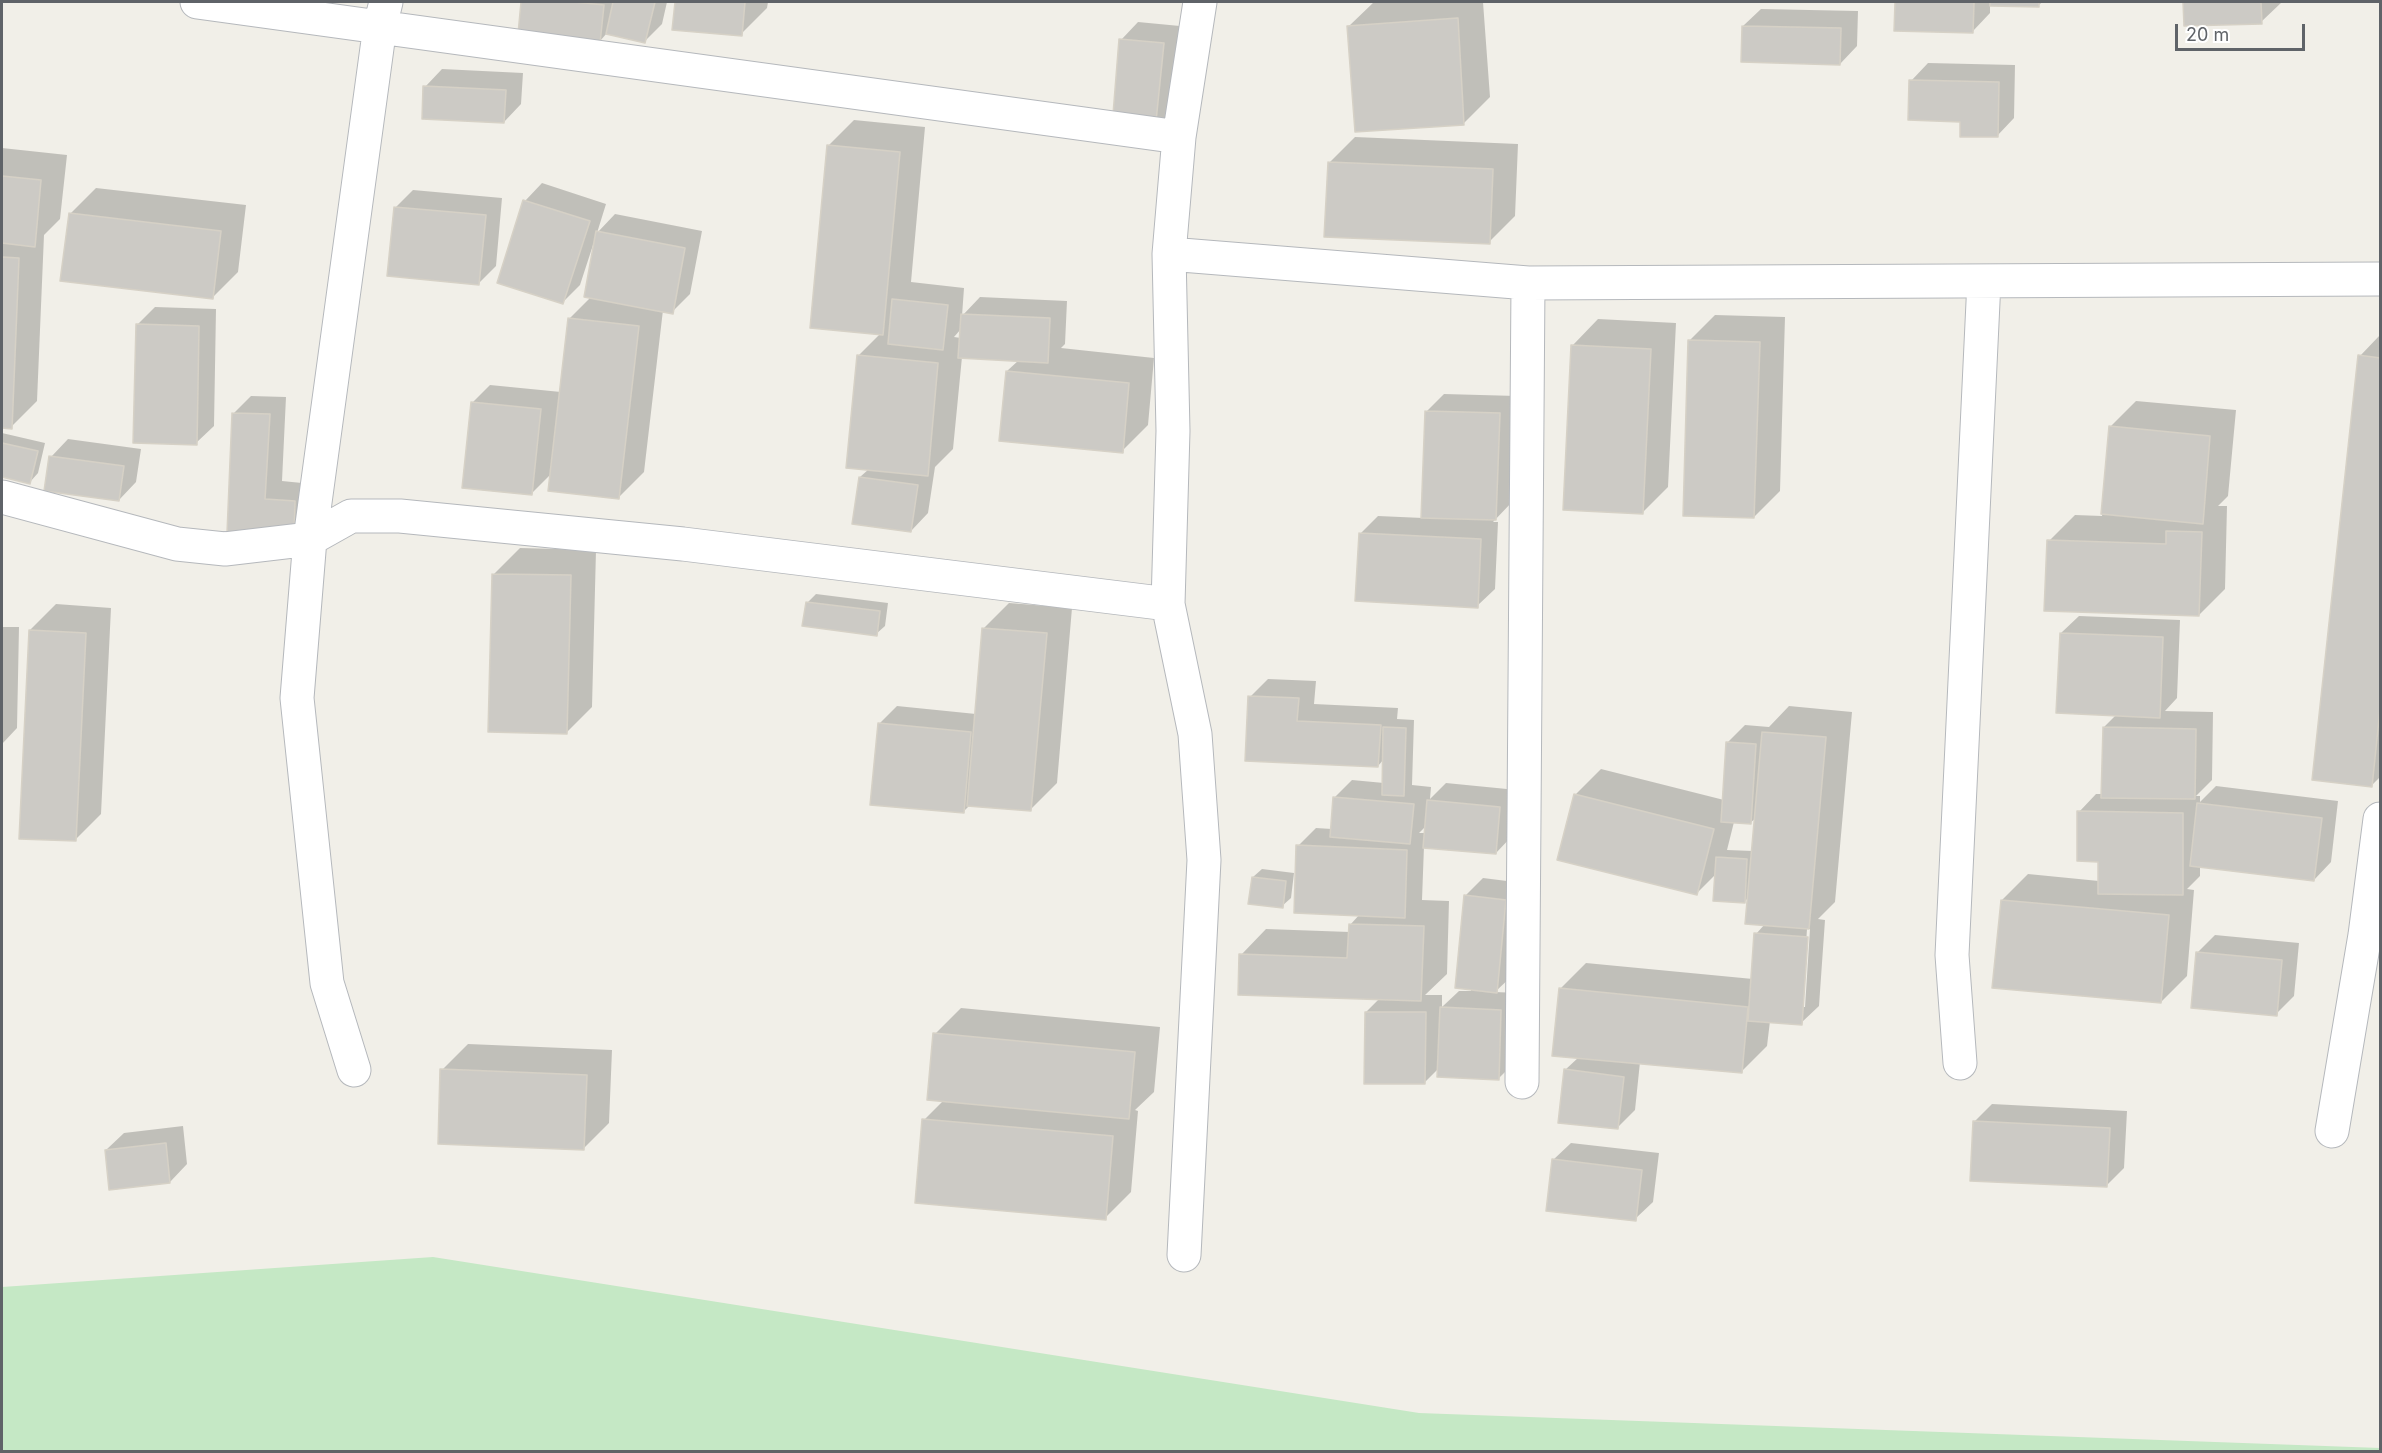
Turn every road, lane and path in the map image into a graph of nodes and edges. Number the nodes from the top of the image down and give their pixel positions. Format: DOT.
graph roads {
  1 [pos="197,2"];
  2 [pos="1200,2"];
  3 [pos="383,14"];
  4 [pos="1179,137"];
  5 [pos="1169,254"];
  6 [pos="2380,279"];
  7 [pos="1984,281"];
  8 [pos="1528,283"];
  9 [pos="2,497"];
  10 [pos="310,539"];
  11 [pos="1168,604"];
  12 [pos="2380,819"];
  13 [pos="1960,1063"];
  14 [pos="354,1070"];
  15 [pos="1522,1082"];
  16 [pos="2332,1131"];
  17 [pos="1184,1255"];
  1 -- 3 [label="street"];
  2 -- 4 [label="street"];
  3 -- 4 [label="street"];
  3 -- 10 [label="street"];
  4 -- 5 [label="street"];
  5 -- 8 [label="street"];
  5 -- 11 [label="street"];
  6 -- 7 [label="street"];
  7 -- 8 [label="street"];
  7 -- 13 [label="street"];
  8 -- 15 [label="street"];
  9 -- 10 [label="street"];
  10 -- 11 [label="street"];
  10 -- 14 [label="street"];
  11 -- 17 [label="street"];
  12 -- 16 [label="street"];
}
